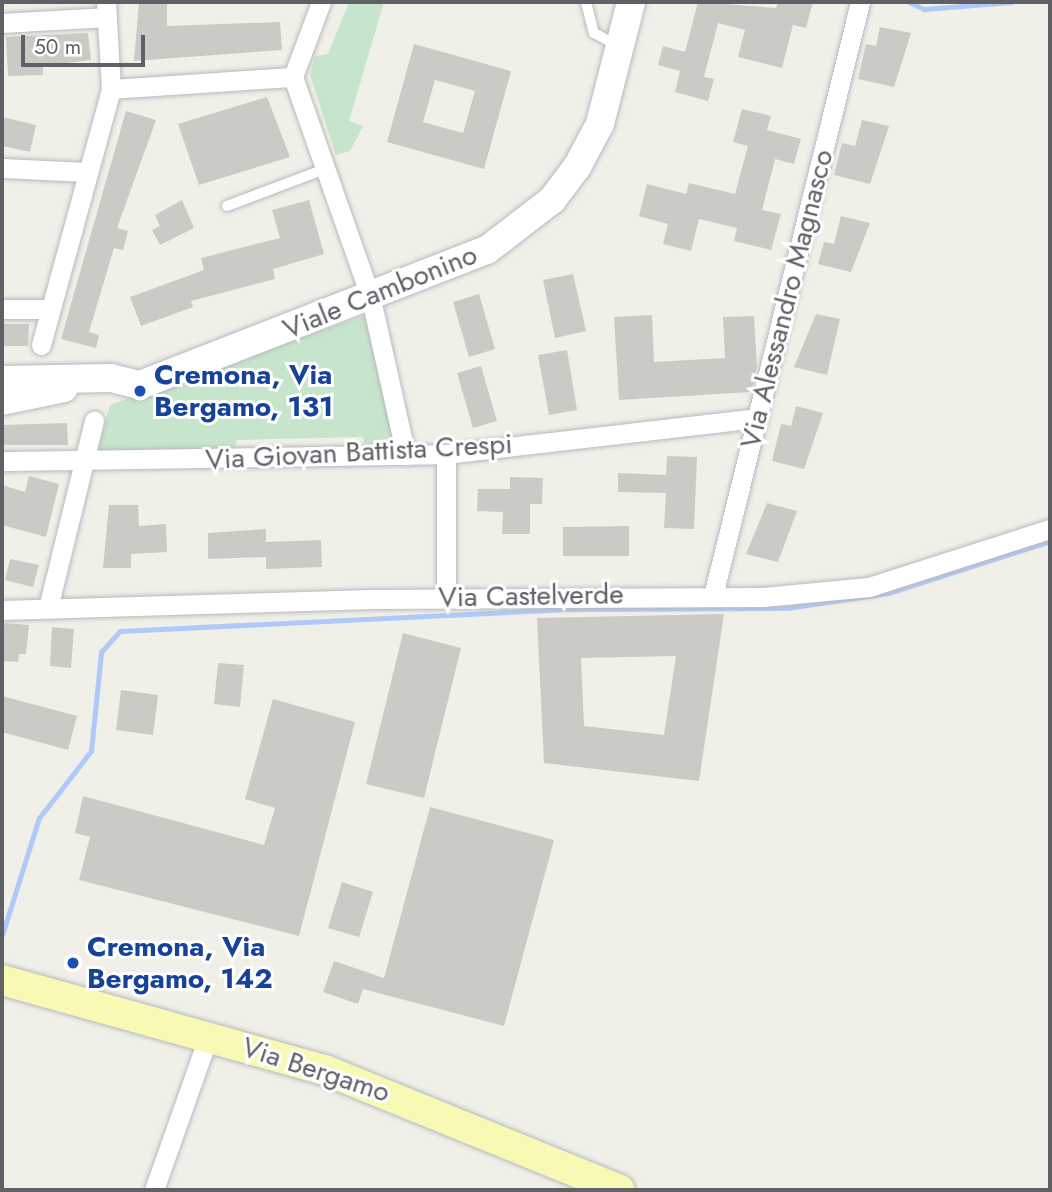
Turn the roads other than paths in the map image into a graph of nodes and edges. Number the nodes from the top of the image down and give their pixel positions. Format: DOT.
graph roads {
  1 [pos="321,2"];
  2 [pos="586,2"];
  3 [pos="612,2"];
  4 [pos="631,2"];
  5 [pos="860,2"];
  6 [pos="106,9"];
  7 [pos="2,23"];
  8 [pos="611,44"];
  9 [pos="293,78"];
  10 [pos="111,89"];
  11 [pos="2,169"];
  12 [pos="325,169"];
  13 [pos="88,172"];
  14 [pos="227,206"];
  15 [pos="369,291"];
  16 [pos="2,309"];
  17 [pos="50,309"];
  18 [pos="41,345"];
  19 [pos="2,365"];
  20 [pos="99,379"];
  21 [pos="2,380"];
  22 [pos="2,401"];
  23 [pos="758,418"];
  24 [pos="94,421"];
  25 [pos="446,454"];
  26 [pos="406,455"];
  27 [pos="2,461"];
  28 [pos="84,463"];
  29 [pos="1050,529"];
  30 [pos="713,596"];
  31 [pos="446,597"];
  32 [pos="48,608"];
  33 [pos="2,610"];
  34 [pos="2,980"];
  35 [pos="209,1035"];
  36 [pos="155,1190"];
  37 [pos="620,1190"];
  1 -- 9 [label="street"];
  2 -- 8 [label="lane"];
  3 -- 8 [label="street, Viale Cambonino"];
  4 -- 8 [label="street, Viale Cambonino"];
  5 -- 23 [label="street, Via Alessandro Magnasco"];
  6 -- 7 [label="street"];
  6 -- 10 [label="street"];
  8 -- 15 [label="street, Viale Cambonino"];
  9 -- 10 [label="street"];
  9 -- 12 [label="street"];
  10 -- 13 [label="street"];
  11 -- 13 [label="street"];
  12 -- 14 [label="lane"];
  12 -- 15 [label="street"];
  13 -- 17 [label="street"];
  15 -- 20 [label="street, Viale Cambonino"];
  15 -- 26 [label="street"];
  16 -- 17 [label="street"];
  17 -- 18 [label="street"];
  19 -- 20 [label="street"];
  20 -- 21 [label="street"];
  20 -- 22 [label="street"];
  23 -- 25 [label="street, Via Giovan Battista Crespi"];
  23 -- 30 [label="street, Via Alessandro Magnasco"];
  24 -- 28 [label="street"];
  25 -- 26 [label="street, Via Giovan Battista Crespi"];
  25 -- 31 [label="street"];
  26 -- 28 [label="street, Via Giovan Battista Crespi"];
  27 -- 28 [label="street, Via Giovan Battista Crespi"];
  28 -- 32 [label="street"];
  29 -- 30 [label="street, Via Castelverde"];
  30 -- 31 [label="street, Via Castelverde"];
  31 -- 32 [label="street, Via Castelverde"];
  32 -- 33 [label="street, Via Castelverde"];
  34 -- 35 [label="main road, Via Bergamo"];
  35 -- 36 [label="street"];
  35 -- 37 [label="main road, Via Bergamo"];
}
